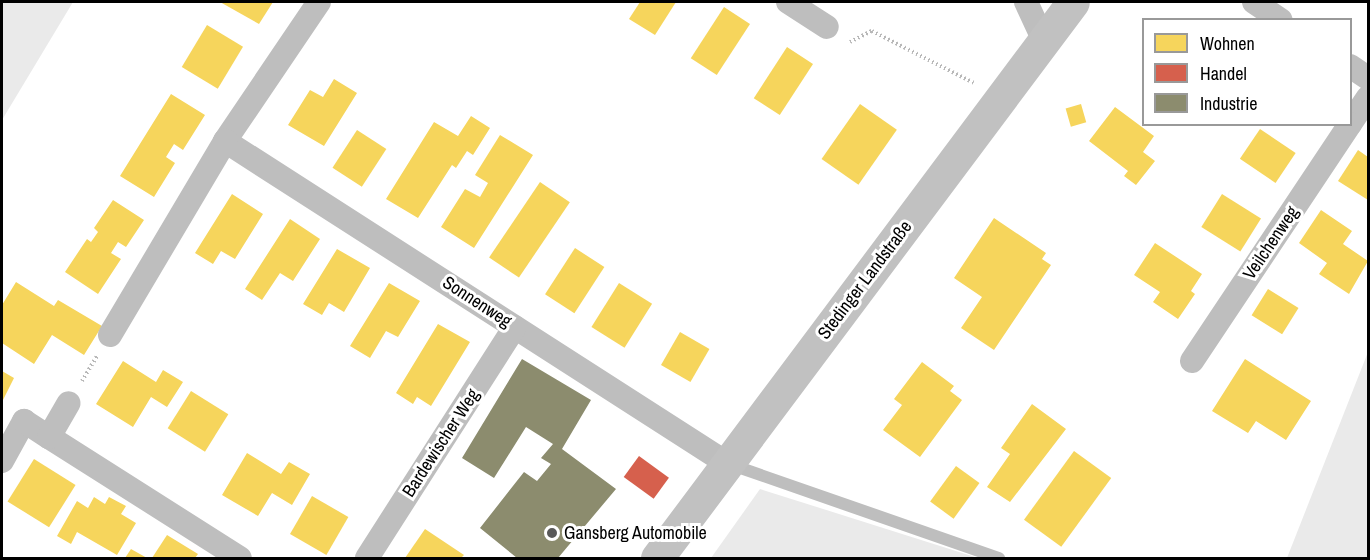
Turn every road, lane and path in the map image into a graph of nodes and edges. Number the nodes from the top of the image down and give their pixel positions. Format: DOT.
graph roads {
  1 [pos="319,2"];
  2 [pos="788,2"];
  3 [pos="1026,2"];
  4 [pos="1073,2"];
  5 [pos="1254,2"];
  6 [pos="1278,18"];
  7 [pos="827,27"];
  8 [pos="1044,41"];
  9 [pos="1352,67"];
  10 [pos="1368,78"];
  11 [pos="1002,97"];
  12 [pos="1368,97"];
  13 [pos="1352,121"];
  14 [pos="1349,126"];
  15 [pos="225,141"];
  16 [pos="515,327"];
  17 [pos="110,335"];
  18 [pos="1192,361"];
  19 [pos="69,403"];
  20 [pos="49,437"];
  21 [pos="2,461"];
  22 [pos="728,464"];
  23 [pos="240,558"];
  24 [pos="367,558"];
  25 [pos="657,558"];
  26 [pos="999,558"];
  1 -- 15 [label="street"];
  2 -- 7 [label="street"];
  3 -- 8 [label="street"];
  4 -- 8 [label="main road, Stedinger Landstraße"];
  5 -- 6 [label="street"];
  7 -- 11 [label="path"];
  8 -- 11 [label="main road, Stedinger Landstraße"];
  9 -- 10 [label="street"];
  11 -- 22 [label="main road, Stedinger Landstraße"];
  12 -- 13 [label="street, Veilchenweg"];
  14 -- 18 [label="street, Veilchenweg"];
  15 -- 16 [label="street, Sonnenweg"];
  15 -- 17 [label="street"];
  16 -- 22 [label="street, Sonnenweg"];
  16 -- 24 [label="street, Bardewischer Weg"];
  17 -- 19 [label="path"];
  19 -- 20 [label="street"];
  20 -- 21 [label="street"];
  20 -- 23 [label="street"];
  22 -- 25 [label="main road, Stedinger Landstraße"];
  22 -- 26 [label="lane"];
}
